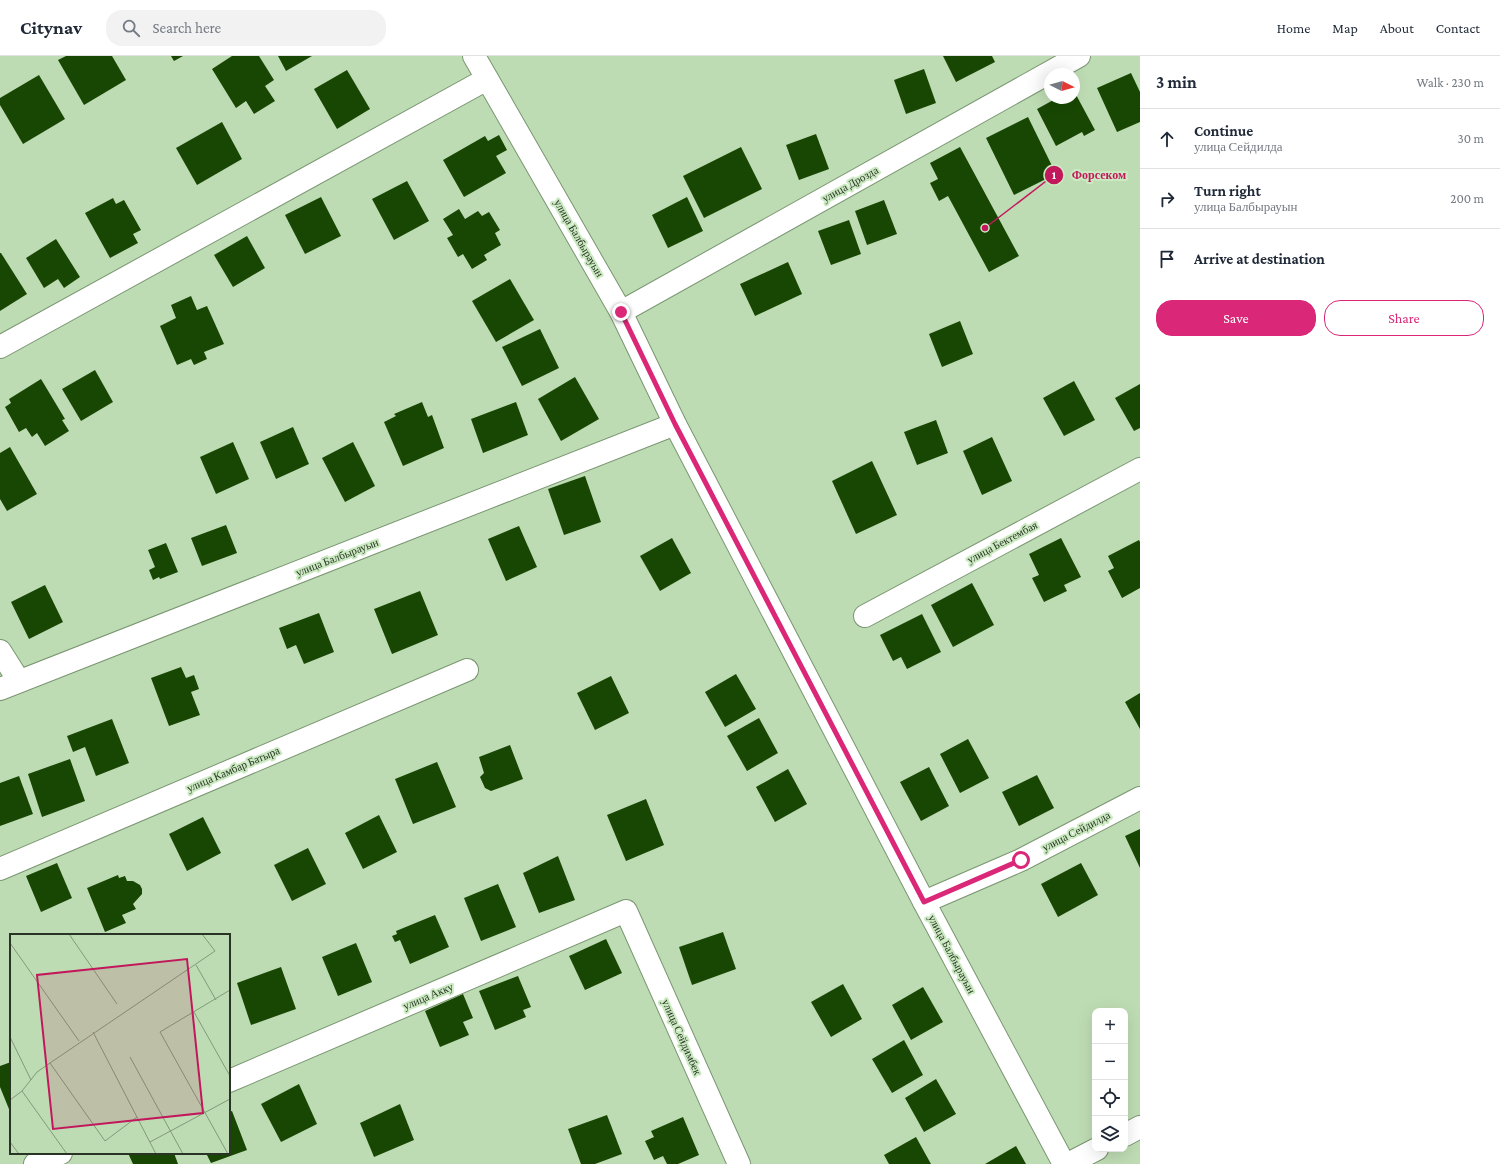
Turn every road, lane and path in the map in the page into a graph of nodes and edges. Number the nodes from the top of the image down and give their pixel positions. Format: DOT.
graph roads {
  1 [pos="474,56"];
  2 [pos="1079,56"];
  3 [pos="487,79"];
  4 [pos="621,312"];
  5 [pos="0,347"];
  6 [pos="675,424"];
  7 [pos="1140,469"];
  8 [pos="865,616"];
  9 [pos="0,651"];
  10 [pos="467,670"];
  11 [pos="10,685"];
  12 [pos="1140,798"];
  13 [pos="0,869"];
  14 [pos="924,902"];
  15 [pos="626,911"];
  16 [pos="230,1081"];
  17 [pos="1140,1127"];
  18 [pos="1128,1133"];
  19 [pos="1092,1152"];
  20 [pos="59,1154"];
  21 [pos="35,1164"];
  22 [pos="739,1164"];
  23 [pos="1064,1164"];
  24 [pos="1068,1164"];
  1 -- 3 [label="street, улица Балбырауын"];
  2 -- 4 [label="street, улица Дрозда"];
  3 -- 4 [label="street, улица Балбырауын"];
  3 -- 5 [label="street"];
  4 -- 6 [label="street, улица Балбырауын"];
  6 -- 11 [label="street, улица Балбырауын"];
  6 -- 14 [label="street, улица Балбырауын"];
  7 -- 8 [label="street, улица Бектембая"];
  9 -- 11 [label="street"];
  10 -- 13 [label="street, улица Камбар Батыра"];
  12 -- 14 [label="street, улица Сейдилда"];
  14 -- 23 [label="street, улица Балбырауын"];
  15 -- 16 [label="street, улица Акку"];
  15 -- 22 [label="street, улица Сейдимбек"];
  17 -- 18 [label="street"];
  19 -- 24 [label="street"];
  20 -- 21 [label="street"];
}
